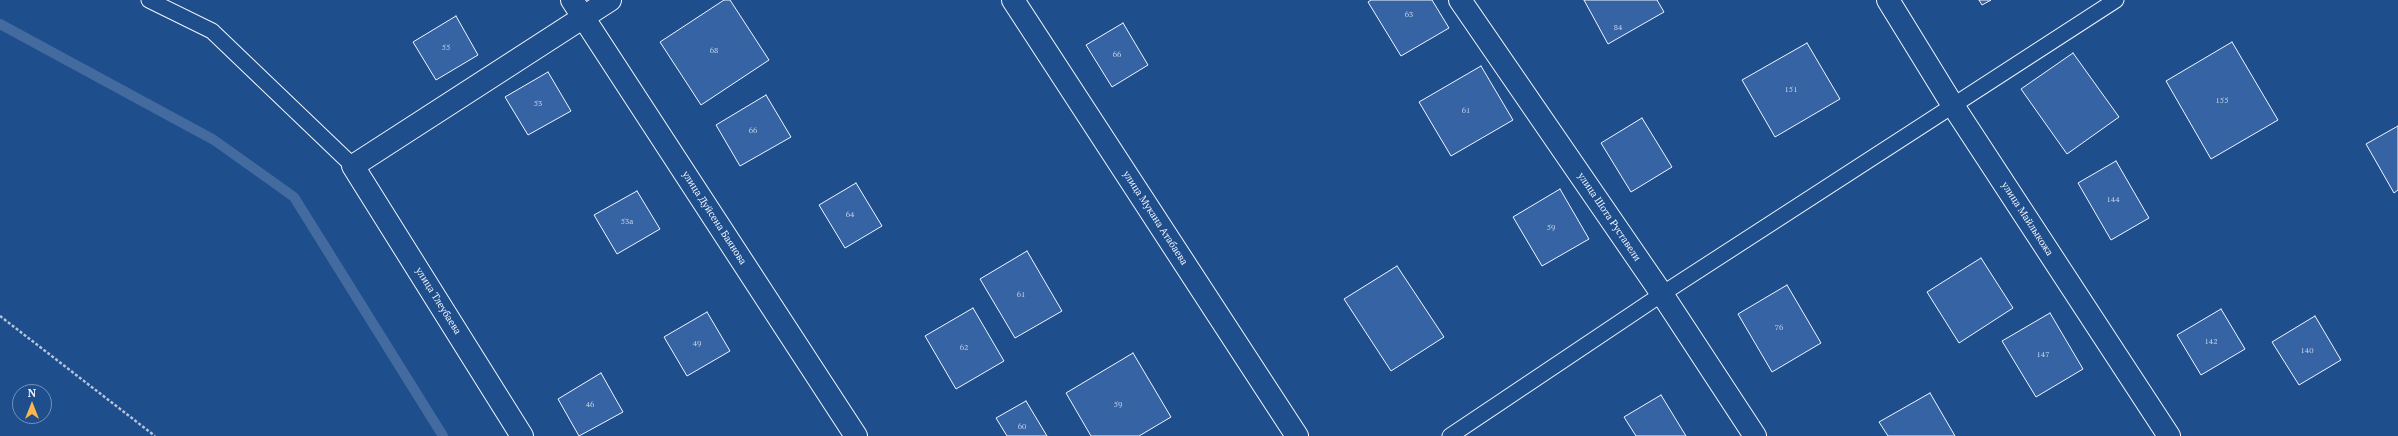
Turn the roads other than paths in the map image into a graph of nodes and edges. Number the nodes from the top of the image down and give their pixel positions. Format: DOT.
graph roads {
  1 [pos="149,0"];
  2 [pos="610,0"];
  3 [pos="1013,0"];
  4 [pos="1460,0"];
  5 [pos="1888,0"];
  6 [pos="2116,0"];
  7 [pos="578,8"];
  8 [pos="1952,104"];
  9 [pos="353,166"];
  10 [pos="1662,294"];
  11 [pos="522,436"];
  12 [pos="856,436"];
  13 [pos="1297,436"];
  14 [pos="1450,436"];
  15 [pos="1755,436"];
  16 [pos="2170,436"];
  1 -- 9 [label="lane"];
  2 -- 7 [label="street"];
  3 -- 13 [label="street, улица Мукана Атабаева"];
  4 -- 10 [label="street, улица Шота Руставели"];
  5 -- 8 [label="street, улица Майлыкожа"];
  6 -- 8 [label="lane"];
  7 -- 9 [label="street"];
  7 -- 12 [label="street, улица Дуйсена Баянова"];
  8 -- 10 [label="lane"];
  8 -- 16 [label="street, улица Майлыкожа"];
  9 -- 11 [label="street, улица Тлеубаева"];
  10 -- 14 [label="lane"];
  10 -- 15 [label="street, улица Шота Руставели"];
}
